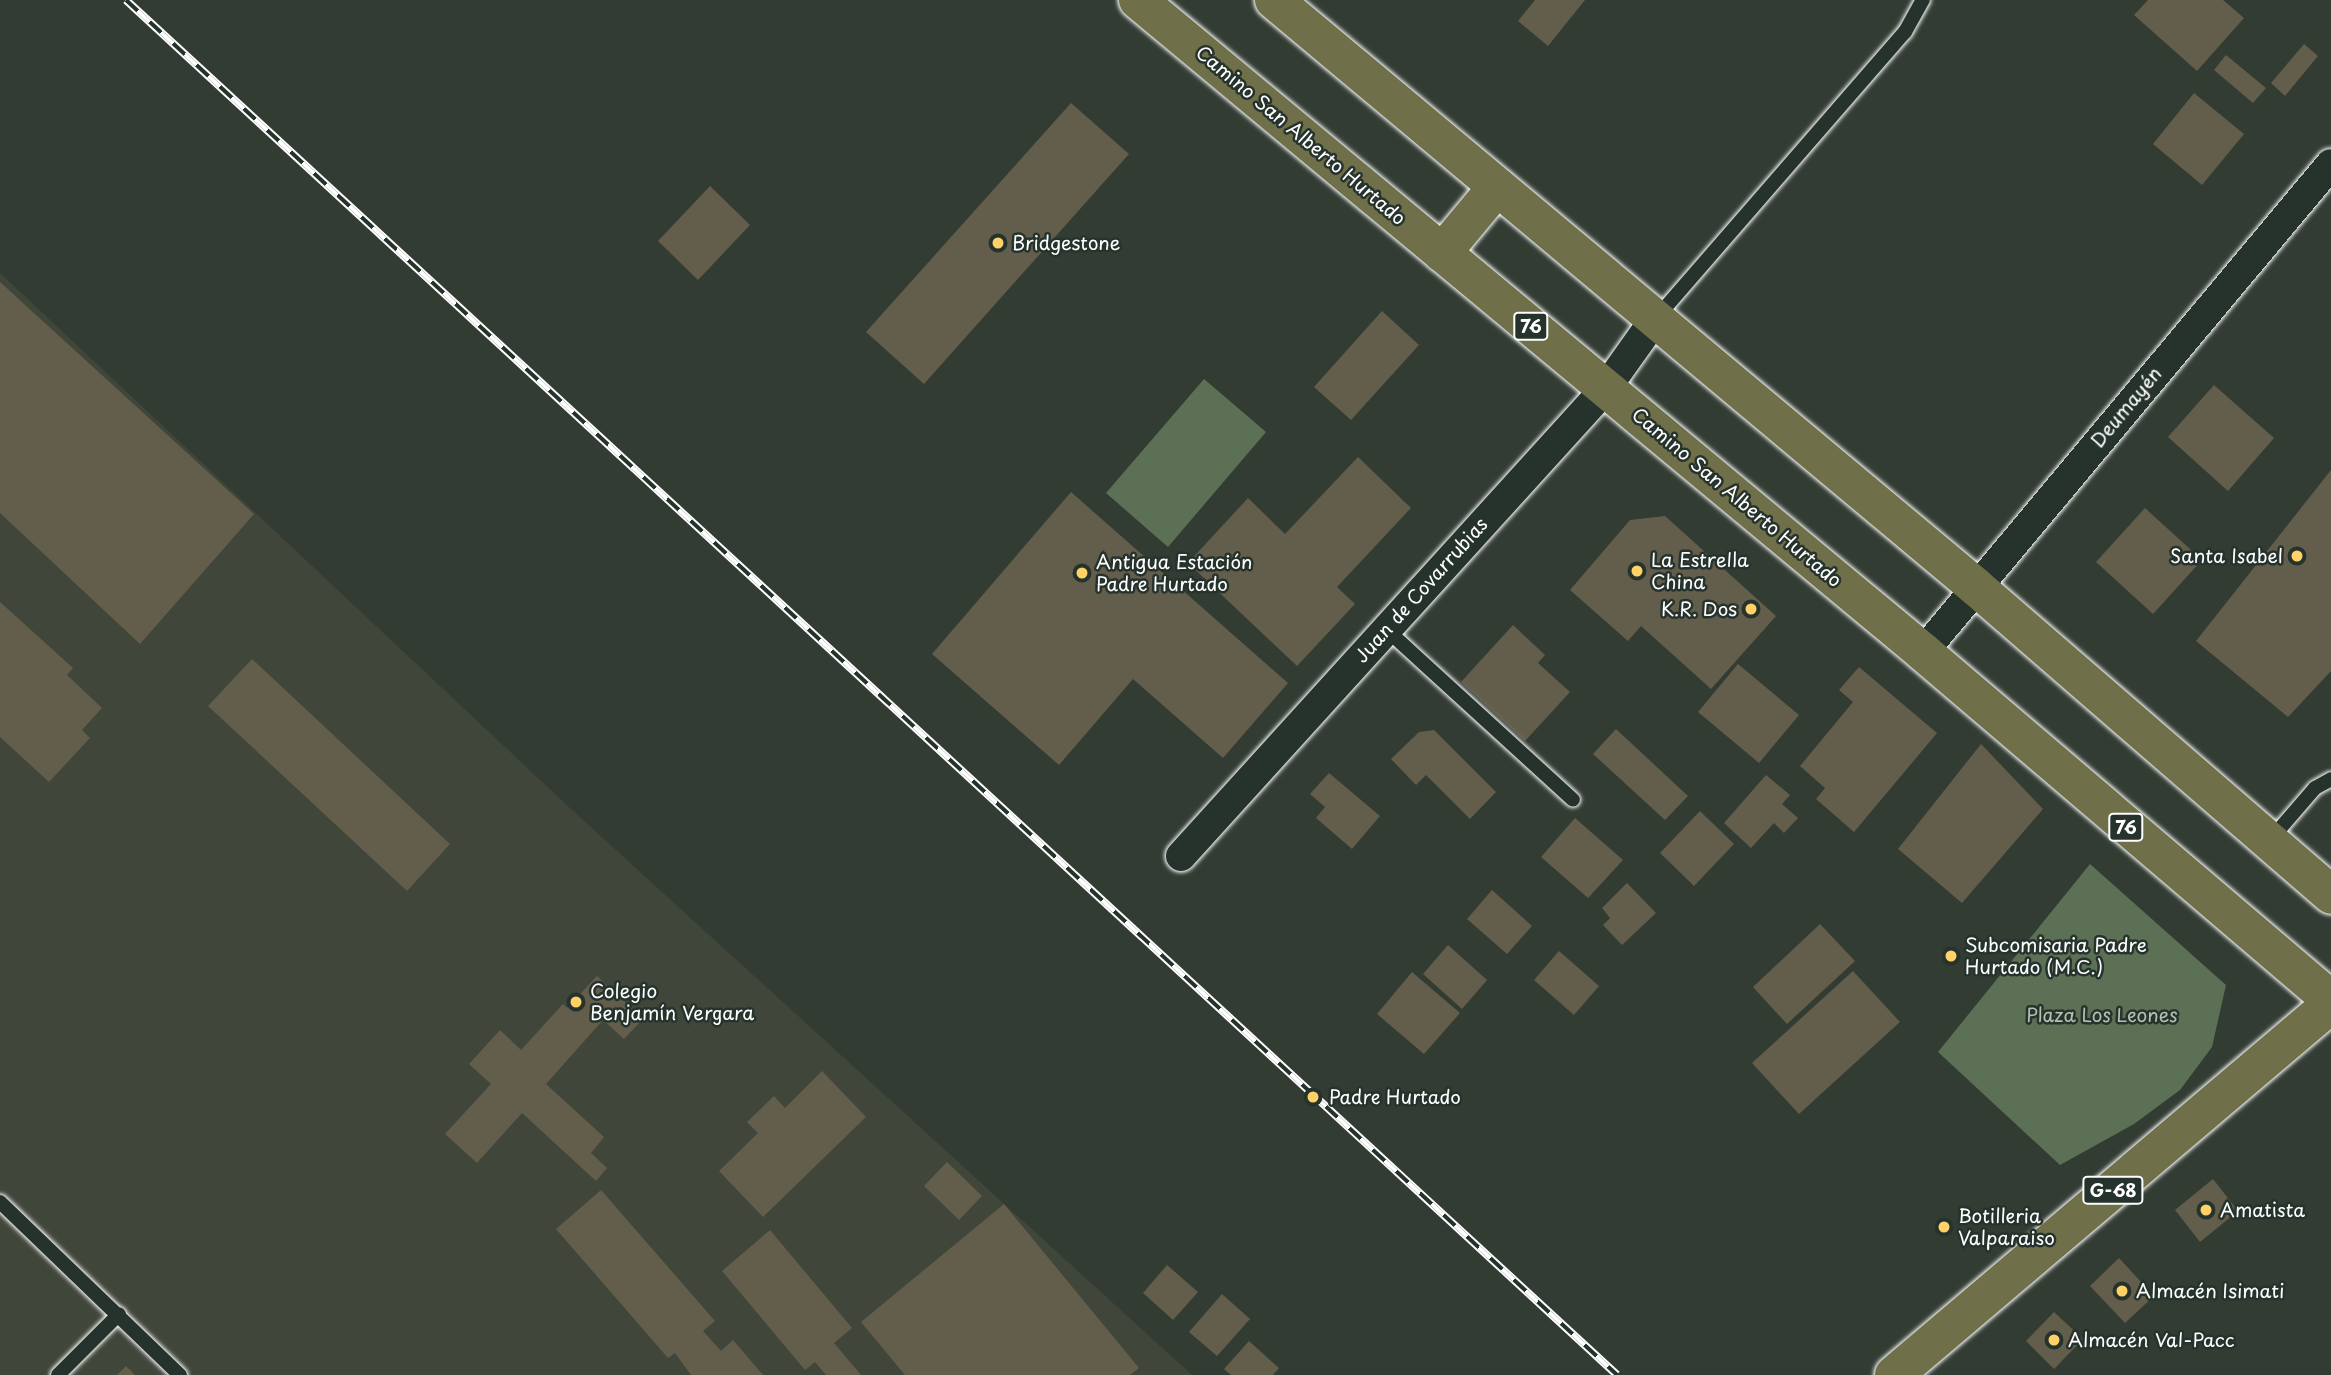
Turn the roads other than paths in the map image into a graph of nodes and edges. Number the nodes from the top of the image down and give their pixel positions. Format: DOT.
graph roads {
  1 [pos="1138,0"];
  2 [pos="1274,0"];
  3 [pos="1923,0"];
  4 [pos="2331,163"];
  5 [pos="1497,187"];
  6 [pos="1442,253"];
  7 [pos="1656,319"];
  8 [pos="1606,388"];
  9 [pos="1976,587"];
  10 [pos="1385,629"];
  11 [pos="1923,652"];
  12 [pos="2331,779"];
  13 [pos="1573,800"];
  14 [pos="2269,841"];
  15 [pos="1181,856"];
  16 [pos="2331,895"];
  17 [pos="2331,1002"];
  18 [pos="0,1202"];
  19 [pos="119,1314"];
  20 [pos="58,1375"];
  21 [pos="180,1375"];
  22 [pos="1895,1375"];
  1 -- 6 [label="main road, Camino San Alberto Hurtado / 76"];
  2 -- 5 [label="main road"];
  3 -- 7 [label="lane"];
  4 -- 9 [label="street, Deumayén"];
  5 -- 6 [label="main road"];
  5 -- 7 [label="main road"];
  6 -- 8 [label="main road, Camino San Alberto Hurtado / 76"];
  7 -- 8 [label="street, Juan de Covarrubias"];
  7 -- 9 [label="main road"];
  8 -- 10 [label="street, Juan de Covarrubias"];
  8 -- 11 [label="main road, Camino San Alberto Hurtado / 76"];
  9 -- 11 [label="street, Deumayén"];
  9 -- 14 [label="main road"];
  10 -- 13 [label="lane"];
  10 -- 15 [label="street, Juan de Covarrubias"];
  11 -- 17 [label="main road, Camino San Alberto Hurtado / 76"];
  12 -- 14 [label="lane"];
  14 -- 16 [label="main road"];
  17 -- 22 [label="main road, G-68"];
  18 -- 19 [label="lane"];
  19 -- 20 [label="lane"];
  19 -- 21 [label="lane"];
}
